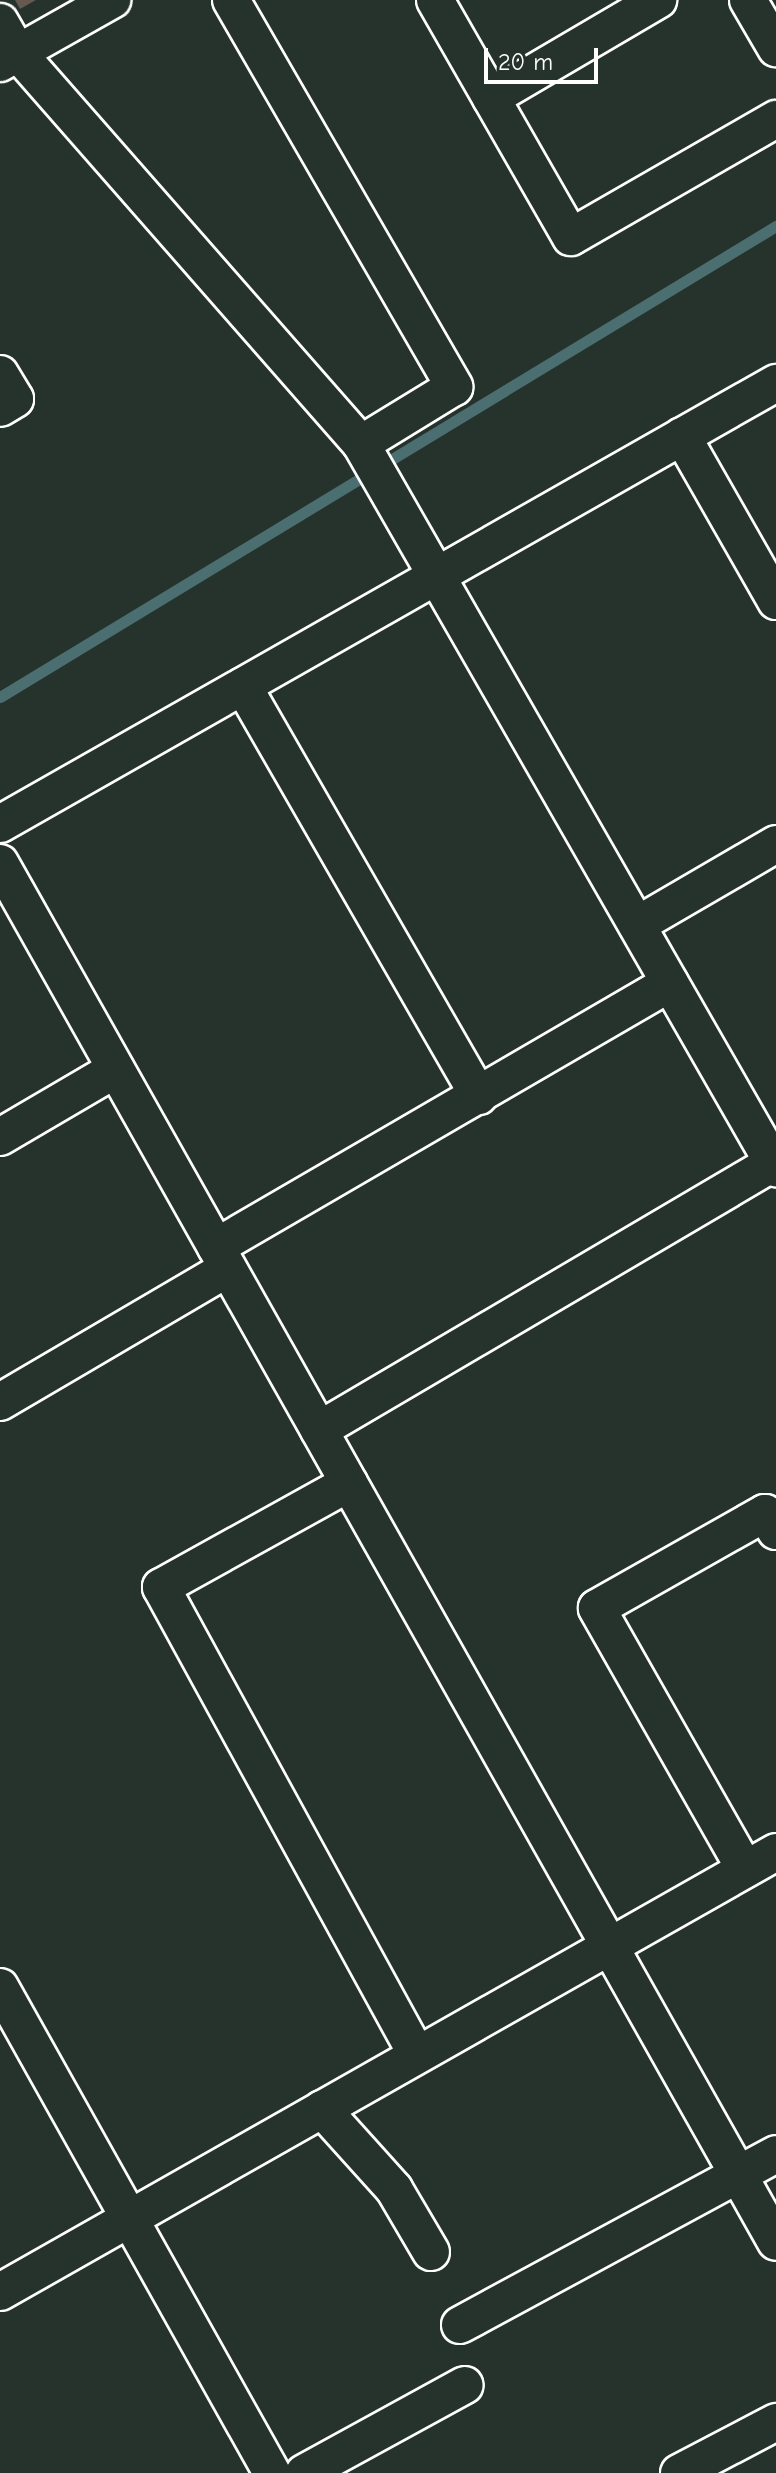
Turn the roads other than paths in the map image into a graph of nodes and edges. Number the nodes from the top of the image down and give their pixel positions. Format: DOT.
graph roads {
  1 [pos="112,0"];
  2 [pos="231,0"];
  3 [pos="435,0"];
  4 [pos="658,0"];
  5 [pos="748,0"];
  6 [pos="0,22"];
  7 [pos="776,48"];
  8 [pos="9,58"];
  9 [pos="491,98"];
  10 [pos="776,119"];
  11 [pos="0,374"];
  12 [pos="776,383"];
  13 [pos="0,408"];
  14 [pos="682,436"];
  15 [pos="361,444"];
  16 [pos="437,575"];
  17 [pos="776,601"];
  18 [pos="243,686"];
  19 [pos="0,824"];
  20 [pos="776,844"];
  21 [pos="0,863"];
  22 [pos="637,925"];
  23 [pos="670,983"];
  24 [pos="116,1069"];
  25 [pos="479,1096"];
  26 [pos="0,1137"];
  27 [pos="774,1166"];
  28 [pos="222,1258"];
  29 [pos="0,1402"];
  30 [pos="319,1430"];
  31 [pos="349,1483"];
  32 [pos="776,1531"];
  33 [pos="776,1852"];
  34 [pos="745,1869"];
  35 [pos="610,1946"];
  36 [pos="0,1987"];
  37 [pos="417,2055"];
  38 [pos="322,2109"];
  39 [pos="776,2154"];
  40 [pos="738,2175"];
  41 [pos="131,2218"];
  42 [pos="776,2242"];
  43 [pos="431,2252"];
  44 [pos="0,2292"];
  45 [pos="460,2325"];
  46 [pos="465,2385"];
  47 [pos="776,2422"];
  48 [pos="272,2473"];
  49 [pos="304,2473"];
  50 [pos="679,2473"];
  1 -- 8 [label="street"];
  2 -- 15 [label="street"];
  3 -- 9 [label="street"];
  4 -- 9 [label="street"];
  5 -- 7 [label="street"];
  6 -- 8 [label="street"];
  8 -- 15 [label="street"];
  9 -- 10 [label="street"];
  11 -- 13 [label="street"];
  12 -- 14 [label="street"];
  14 -- 16 [label="street"];
  14 -- 17 [label="street"];
  15 -- 16 [label="street"];
  16 -- 18 [label="street"];
  16 -- 22 [label="street"];
  18 -- 19 [label="street"];
  18 -- 25 [label="street"];
  20 -- 22 [label="street"];
  21 -- 24 [label="street"];
  22 -- 23 [label="street"];
  23 -- 25 [label="street"];
  23 -- 27 [label="street"];
  24 -- 26 [label="street"];
  24 -- 28 [label="street"];
  25 -- 28 [label="street"];
  27 -- 30 [label="street"];
  28 -- 29 [label="street"];
  28 -- 30 [label="street"];
  30 -- 31 [label="street"];
  31 -- 35 [label="street"];
  31 -- 37 [label="street"];
  32 -- 34 [label="street"];
  33 -- 34 [label="street"];
  34 -- 35 [label="street"];
  35 -- 37 [label="street"];
  35 -- 40 [label="street"];
  36 -- 41 [label="street"];
  37 -- 38 [label="street"];
  38 -- 41 [label="street"];
  38 -- 43 [label="street"];
  39 -- 40 [label="street"];
  40 -- 42 [label="street"];
  40 -- 45 [label="street"];
  41 -- 44 [label="street"];
  41 -- 48 [label="street"];
  46 -- 49 [label="street"];
  47 -- 50 [label="street"];
}
